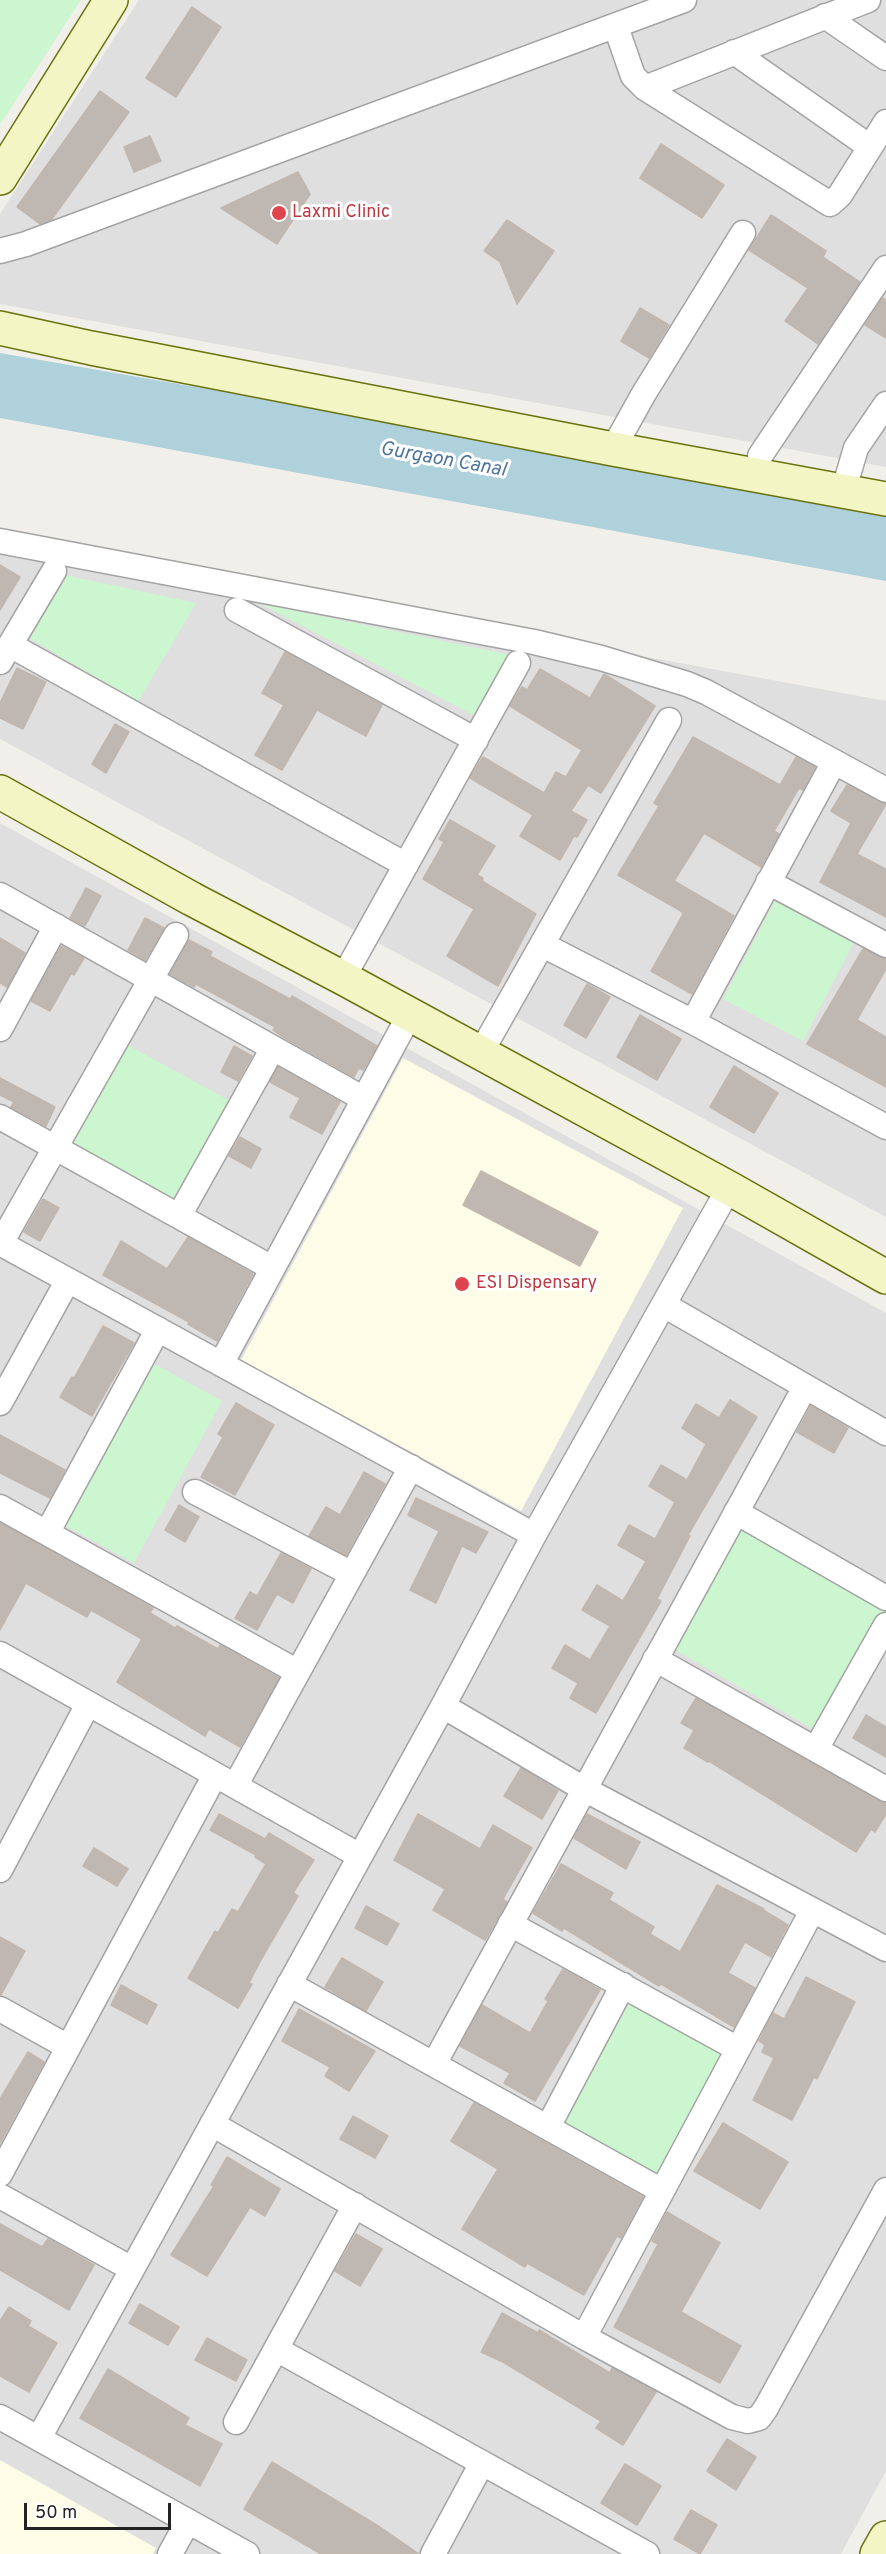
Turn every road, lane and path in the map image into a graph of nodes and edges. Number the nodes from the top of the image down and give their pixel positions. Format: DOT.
graph roads {
  1 [pos="111,0"];
  2 [pos="684,0"];
  3 [pos="868,0"];
  4 [pos="825,16"];
  5 [pos="616,27"];
  6 [pos="734,52"];
  7 [pos="886,58"];
  8 [pos="645,88"];
  9 [pos="886,122"];
  10 [pos="870,147"];
  11 [pos="0,178"];
  12 [pos="743,233"];
  13 [pos="0,251"];
  14 [pos="886,268"];
  15 [pos="0,310"];
  16 [pos="0,328"];
  17 [pos="886,404"];
  18 [pos="617,439"];
  19 [pos="760,456"];
  20 [pos="886,477"];
  21 [pos="846,481"];
  22 [pos="886,499"];
  23 [pos="0,541"];
  24 [pos="54,571"];
  25 [pos="237,610"];
  26 [pos="5,654"];
  27 [pos="518,663"];
  28 [pos="669,720"];
  29 [pos="476,740"];
  30 [pos="834,762"];
  31 [pos="886,790"];
  32 [pos="0,792"];
  33 [pos="406,865"];
  34 [pos="768,882"];
  35 [pos="0,895"];
  36 [pos="56,926"];
  37 [pos="176,935"];
  38 [pos="543,945"];
  39 [pos="886,945"];
  40 [pos="343,978"];
  41 [pos="150,979"];
  42 [pos="410,1014"];
  43 [pos="693,1022"];
  44 [pos="0,1029"];
  45 [pos="273,1048"];
  46 [pos="480,1054"];
  47 [pos="364,1099"];
  48 [pos="0,1117"];
  49 [pos="886,1128"];
  50 [pos="55,1148"];
  51 [pos="729,1188"];
  52 [pos="179,1216"];
  53 [pos="0,1243"];
  54 [pos="272,1268"];
  55 [pos="886,1277"];
  56 [pos="68,1280"];
  57 [pos="664,1305"];
  58 [pos="158,1329"];
  59 [pos="221,1364"];
  60 [pos="806,1387"];
  61 [pos="4,1389"];
  62 [pos="886,1433"];
  63 [pos="411,1467"];
  64 [pos="195,1492"];
  65 [pos="0,1507"];
  66 [pos="736,1512"];
  67 [pos="46,1533"];
  68 [pos="534,1535"];
  69 [pos="352,1574"];
  70 [pos="886,1598"];
  71 [pos="886,1625"];
  72 [pos="0,1654"];
  73 [pos="655,1659"];
  74 [pos="298,1672"];
  75 [pos="88,1704"];
  76 [pos="443,1706"];
  77 [pos="816,1749"];
  78 [pos="225,1780"];
  79 [pos="886,1789"];
  80 [pos="584,1790"];
  81 [pos="7,1841"];
  82 [pos="360,1856"];
  83 [pos="0,1870"];
  84 [pos="812,1911"];
  85 [pos="510,1924"];
  86 [pos="884,1944"];
  87 [pos="289,1984"];
  88 [pos="623,1985"];
  89 [pos="0,2009"];
  90 [pos="68,2047"];
  91 [pos="738,2049"];
  92 [pos="434,2064"];
  93 [pos="212,2124"];
  94 [pos="548,2127"];
  95 [pos="0,2174"];
  96 [pos="662,2190"];
  97 [pos="886,2190"];
  98 [pos="0,2196"];
  99 [pos="355,2205"];
  100 [pos="132,2269"];
  101 [pos="584,2337"];
  102 [pos="276,2349"];
  103 [pos="0,2417"];
  104 [pos="236,2422"];
  105 [pos="39,2438"];
  106 [pos="482,2463"];
  107 [pos="188,2521"];
  108 [pos="886,2538"];
  109 [pos="170,2554"];
  110 [pos="247,2554"];
  111 [pos="433,2554"];
  112 [pos="647,2554"];
  113 [pos="877,2554"];
  1 -- 11 [label="main road"];
  2 -- 5 [label="street"];
  3 -- 4 [label="street"];
  4 -- 6 [label="street"];
  4 -- 7 [label="street"];
  5 -- 8 [label="street"];
  5 -- 13 [label="street"];
  6 -- 8 [label="street"];
  6 -- 10 [label="street"];
  8 -- 10 [label="street"];
  9 -- 10 [label="street"];
  12 -- 18 [label="street"];
  14 -- 19 [label="street"];
  15 -- 18 [label="main road"];
  16 -- 18 [label="main road"];
  17 -- 21 [label="street"];
  18 -- 19 [label="main road"];
  18 -- 21 [label="main road"];
  19 -- 21 [label="main road"];
  20 -- 21 [label="main road"];
  21 -- 22 [label="main road"];
  23 -- 30 [label="street"];
  24 -- 26 [label="street"];
  25 -- 29 [label="street"];
  26 -- 33 [label="street"];
  27 -- 29 [label="street"];
  28 -- 38 [label="street"];
  29 -- 33 [label="street"];
  30 -- 31 [label="street"];
  30 -- 34 [label="street"];
  32 -- 40 [label="main road"];
  33 -- 40 [label="street"];
  34 -- 39 [label="street"];
  34 -- 43 [label="street"];
  35 -- 36 [label="street"];
  36 -- 41 [label="street"];
  36 -- 44 [label="street"];
  37 -- 41 [label="street"];
  38 -- 43 [label="street"];
  38 -- 46 [label="street"];
  40 -- 42 [label="main road"];
  41 -- 45 [label="street"];
  41 -- 50 [label="street"];
  42 -- 46 [label="main road"];
  42 -- 47 [label="street"];
  43 -- 49 [label="street"];
  45 -- 47 [label="street"];
  45 -- 52 [label="street"];
  46 -- 51 [label="main road"];
  47 -- 54 [label="street"];
  48 -- 50 [label="street"];
  50 -- 52 [label="street"];
  50 -- 53 [label="street"];
  51 -- 55 [label="main road"];
  51 -- 57 [label="street"];
  52 -- 54 [label="street"];
  53 -- 56 [label="street"];
  54 -- 59 [label="street"];
  56 -- 58 [label="street"];
  56 -- 61 [label="street"];
  57 -- 60 [label="street"];
  57 -- 68 [label="street"];
  58 -- 59 [label="street"];
  58 -- 67 [label="street"];
  59 -- 63 [label="street"];
  60 -- 62 [label="street"];
  60 -- 66 [label="street"];
  63 -- 68 [label="street"];
  63 -- 69 [label="street"];
  64 -- 69 [label="street"];
  65 -- 67 [label="street"];
  66 -- 70 [label="street"];
  66 -- 73 [label="street"];
  67 -- 74 [label="street"];
  68 -- 76 [label="street"];
  69 -- 74 [label="street"];
  71 -- 77 [label="street"];
  72 -- 75 [label="street"];
  73 -- 77 [label="street"];
  73 -- 80 [label="street"];
  74 -- 78 [label="street"];
  75 -- 78 [label="street"];
  75 -- 81 [label="street"];
  76 -- 80 [label="street"];
  76 -- 82 [label="street"];
  77 -- 79 [label="street"];
  78 -- 82 [label="street"];
  78 -- 90 [label="street"];
  80 -- 84 [label="street"];
  80 -- 85 [label="street"];
  81 -- 83 [label="street"];
  82 -- 87 [label="street"];
  84 -- 86 [label="street"];
  84 -- 91 [label="street"];
  85 -- 88 [label="street"];
  85 -- 92 [label="street"];
  87 -- 92 [label="street"];
  87 -- 93 [label="street"];
  88 -- 91 [label="street"];
  88 -- 94 [label="street"];
  89 -- 90 [label="street"];
  90 -- 95 [label="street"];
  91 -- 96 [label="street"];
  92 -- 94 [label="street"];
  93 -- 99 [label="street"];
  93 -- 100 [label="street"];
  94 -- 96 [label="street"];
  96 -- 101 [label="street"];
  97 -- 101 [label="street"];
  98 -- 100 [label="street"];
  99 -- 101 [label="street"];
  99 -- 102 [label="street"];
  100 -- 105 [label="street"];
  102 -- 104 [label="street"];
  102 -- 106 [label="street"];
  103 -- 105 [label="street"];
  105 -- 107 [label="street"];
  106 -- 111 [label="street"];
  106 -- 112 [label="street"];
  107 -- 109 [label="street"];
  107 -- 110 [label="street"];
  108 -- 113 [label="main road"];
}
